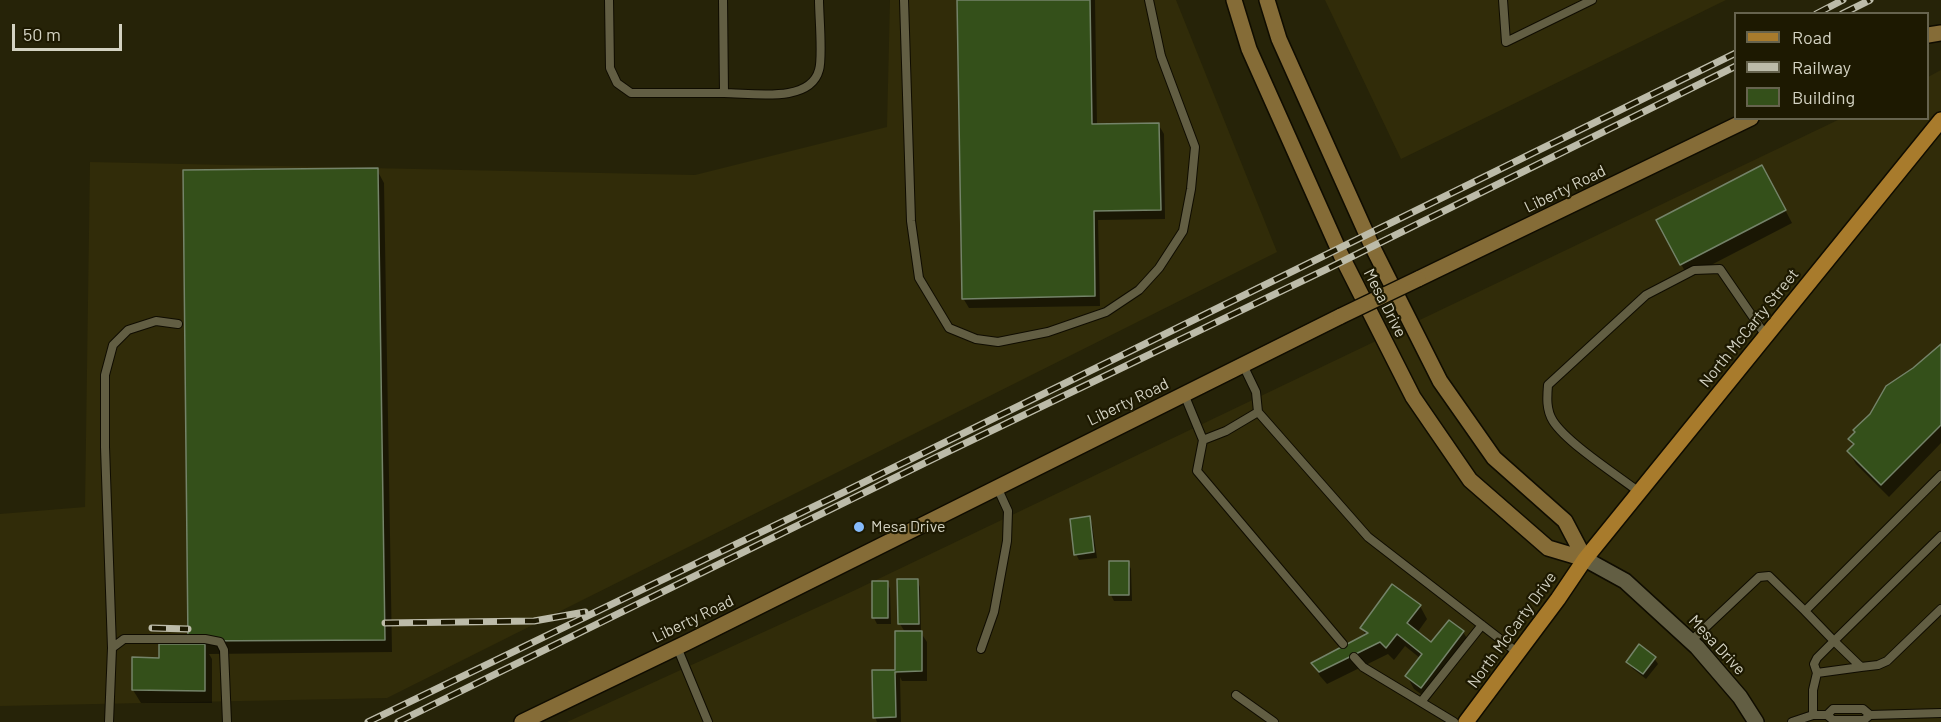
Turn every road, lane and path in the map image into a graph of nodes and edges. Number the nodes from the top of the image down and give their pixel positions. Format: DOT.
graph roads {
  1 [pos="609,0"];
  2 [pos="723,0"];
  3 [pos="819,0"];
  4 [pos="904,0"];
  5 [pos="1149,0"];
  6 [pos="1234,0"];
  7 [pos="1267,0"];
  8 [pos="1503,0"];
  9 [pos="1592,0"];
  10 [pos="724,93"];
  11 [pos="1747,120"];
  12 [pos="1941,120"];
  13 [pos="178,324"];
  14 [pos="1766,336"];
  15 [pos="1243,365"];
  16 [pos="1184,394"];
  17 [pos="1258,412"];
  18 [pos="1203,440"];
  19 [pos="1941,475"];
  20 [pos="997,488"];
  21 [pos="1639,492"];
  22 [pos="1941,536"];
  23 [pos="1585,559"];
  24 [pos="1941,609"];
  25 [pos="1805,611"];
  26 [pos="1482,626"];
  27 [pos="1690,640"];
  28 [pos="1834,640"];
  29 [pos="1343,644"];
  30 [pos="677,647"];
  31 [pos="112,648"];
  32 [pos="981,649"];
  33 [pos="1518,653"];
  34 [pos="1354,657"];
  35 [pos="1861,667"];
  36 [pos="1817,673"];
  37 [pos="1236,695"];
  38 [pos="1421,702"];
  39 [pos="1941,713"];
  40 [pos="1813,715"];
  41 [pos="109,722"];
  42 [pos="227,722"];
  43 [pos="522,722"];
  44 [pos="708,722"];
  45 [pos="1274,722"];
  46 [pos="1454,722"];
  47 [pos="1466,722"];
  48 [pos="1756,722"];
  49 [pos="1792,722"];
  1 -- 10 [label="lane"];
  2 -- 10 [label="lane"];
  3 -- 10 [label="lane"];
  4 -- 5 [label="lane"];
  6 -- 23 [label="main road, Mesa Drive"];
  7 -- 23 [label="main road, Mesa Drive"];
  8 -- 9 [label="lane"];
  11 -- 15 [label="main road, Liberty Road, bridge"];
  12 -- 14 [label="main road, North McCarty Street"];
  13 -- 31 [label="lane"];
  14 -- 21 [label="main road, North McCarty Street"];
  14 -- 21 [label="lane"];
  15 -- 16 [label="main road, Liberty Road"];
  15 -- 17 [label="lane"];
  16 -- 18 [label="lane"];
  16 -- 20 [label="main road, Liberty Road"];
  17 -- 18 [label="lane"];
  17 -- 26 [label="lane"];
  18 -- 29 [label="lane"];
  19 -- 25 [label="lane"];
  20 -- 30 [label="main road, Liberty Road"];
  20 -- 32 [label="lane"];
  21 -- 23 [label="main road, North McCarty Street"];
  22 -- 28 [label="lane"];
  23 -- 27 [label="street, Mesa Drive"];
  23 -- 33 [label="main road, North McCarty Drive"];
  24 -- 35 [label="lane"];
  25 -- 27 [label="lane"];
  25 -- 28 [label="lane"];
  26 -- 33 [label="lane"];
  26 -- 38 [label="lane"];
  27 -- 48 [label="street, Mesa Drive"];
  28 -- 35 [label="lane"];
  28 -- 36 [label="lane"];
  30 -- 43 [label="main road, Liberty Road"];
  30 -- 44 [label="lane"];
  31 -- 41 [label="lane"];
  31 -- 42 [label="lane"];
  33 -- 47 [label="main road, North McCarty Drive"];
  34 -- 38 [label="lane"];
  35 -- 36 [label="lane"];
  36 -- 40 [label="lane"];
  37 -- 45 [label="lane"];
  38 -- 46 [label="lane"];
  39 -- 40 [label="lane"];
  40 -- 49 [label="lane"];
}
